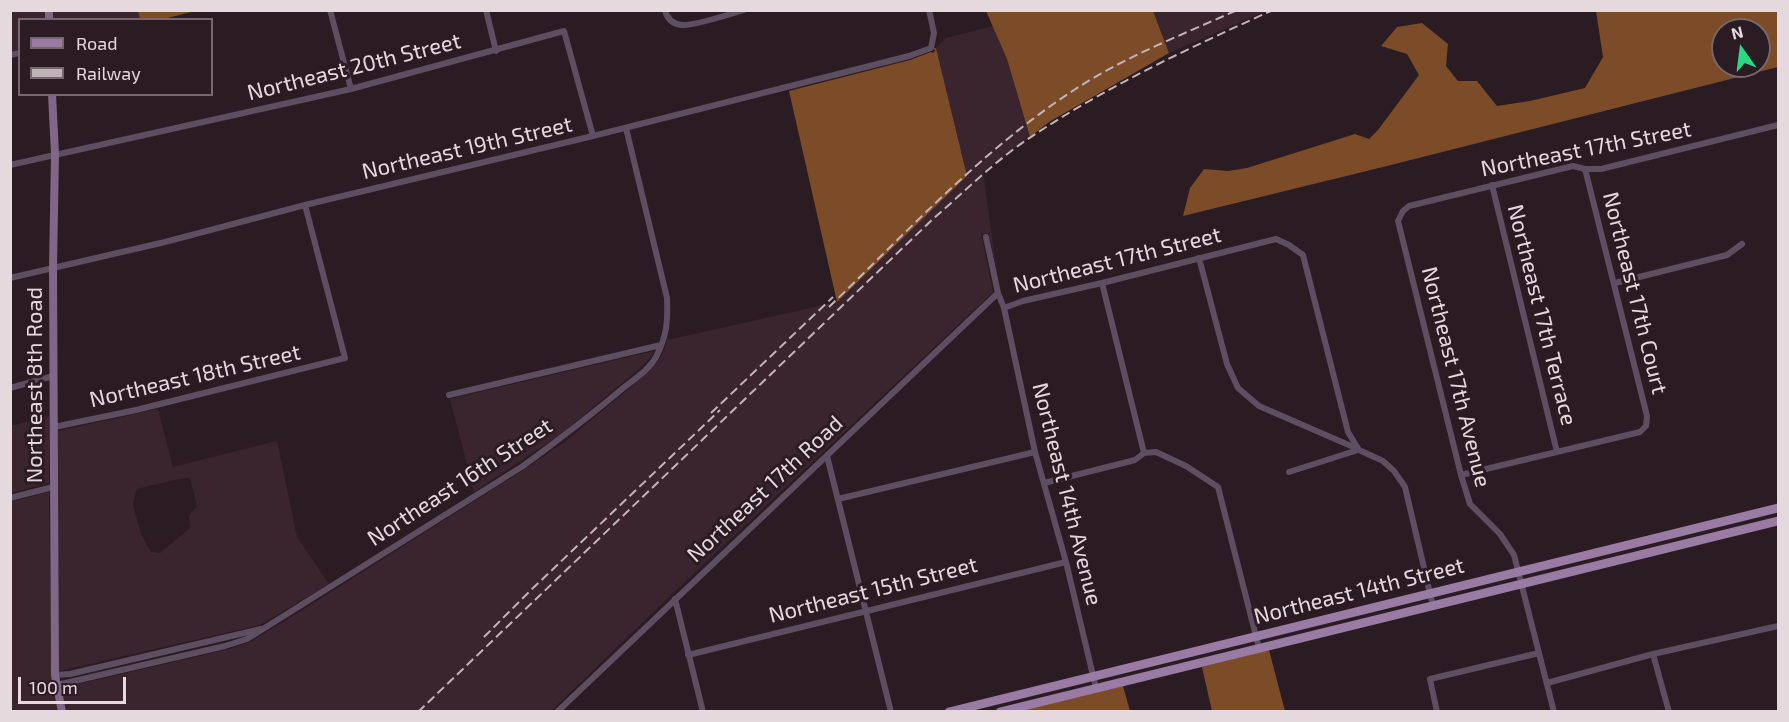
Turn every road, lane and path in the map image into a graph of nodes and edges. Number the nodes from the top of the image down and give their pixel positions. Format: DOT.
graph roads {
  1 [pos="330,10"];
  2 [pos="486,10"];
  3 [pos="664,10"];
  4 [pos="744,10"];
  5 [pos="929,10"];
  6 [pos="496,51"];
  7 [pos="351,89"];
  8 [pos="52,96"];
  9 [pos="1779,125"];
  10 [pos="626,128"];
  11 [pos="593,136"];
  12 [pos="55,154"];
  13 [pos="10,165"];
  14 [pos="1585,169"];
  15 [pos="1492,185"];
  16 [pos="305,205"];
  17 [pos="1403,211"];
  18 [pos="986,237"];
  19 [pos="1742,244"];
  20 [pos="1199,258"];
  21 [pos="53,268"];
  22 [pos="10,278"];
  23 [pos="1102,283"];
  24 [pos="1615,283"];
  25 [pos="998,293"];
  26 [pos="1004,308"];
  27 [pos="661,345"];
  28 [pos="53,376"];
  29 [pos="10,388"];
  30 [pos="449,395"];
  31 [pos="54,427"];
  32 [pos="1359,450"];
  33 [pos="1035,452"];
  34 [pos="1557,452"];
  35 [pos="1143,453"];
  36 [pos="827,456"];
  37 [pos="1288,472"];
  38 [pos="1461,475"];
  39 [pos="1044,483"];
  40 [pos="53,487"];
  41 [pos="10,498"];
  42 [pos="838,499"];
  43 [pos="1779,508"];
  44 [pos="1779,521"];
  45 [pos="1066,562"];
  46 [pos="1519,572"];
  47 [pos="1522,584"];
  48 [pos="1430,594"];
  49 [pos="675,599"];
  50 [pos="1433,606"];
  51 [pos="865,610"];
  52 [pos="1779,626"];
  53 [pos="261,629"];
  54 [pos="1256,636"];
  55 [pos="217,639"];
  56 [pos="186,646"];
  57 [pos="219,647"];
  58 [pos="1259,648"];
  59 [pos="1539,653"];
  60 [pos="187,654"];
  61 [pos="1653,654"];
  62 [pos="688,655"];
  63 [pos="129,660"];
  64 [pos="102,666"];
  65 [pos="131,667"];
  66 [pos="104,674"];
  67 [pos="55,675"];
  68 [pos="1093,676"];
  69 [pos="1547,683"];
  70 [pos="57,685"];
  71 [pos="1096,688"];
  72 [pos="62,711"];
  73 [pos="557,711"];
  74 [pos="703,711"];
  75 [pos="891,711"];
  76 [pos="954,711"];
  77 [pos="1000,711"];
  78 [pos="1437,711"];
  79 [pos="1554,711"];
  80 [pos="1669,711"];
  1 -- 7 [label="street"];
  2 -- 6 [label="street"];
  3 -- 4 [label="street"];
  5 -- 10 [label="street, Northeast 19th Street"];
  6 -- 7 [label="street, Northeast 20th Street"];
  6 -- 11 [label="street, Northeast 20th Street"];
  7 -- 12 [label="street, Northeast 20th Street"];
  8 -- 12 [label="main road, Northeast 8th Road"];
  9 -- 14 [label="street, Northeast 17th Street"];
  10 -- 11 [label="street, Northeast 19th Street"];
  10 -- 27 [label="street"];
  11 -- 16 [label="street, Northeast 19th Street"];
  12 -- 13 [label="street, Northeast 20th Street"];
  12 -- 21 [label="main road, Northeast 8th Road"];
  14 -- 15 [label="street, Northeast 17th Street"];
  14 -- 24 [label="street, Northeast 17th Court"];
  15 -- 17 [label="street, Northeast 17th Street"];
  15 -- 34 [label="street, Northeast 17th Terrace"];
  16 -- 21 [label="street, Northeast 19th Street"];
  16 -- 31 [label="street, Northeast 18th Street"];
  17 -- 38 [label="street, Northeast 17th Avenue"];
  18 -- 25 [label="street, Northeast 17th Street"];
  19 -- 24 [label="street"];
  20 -- 23 [label="street, Northeast 17th Street"];
  20 -- 32 [label="street"];
  20 -- 32 [label="street, Northeast 17th Street"];
  21 -- 22 [label="street, Northeast 19th Street"];
  21 -- 28 [label="main road, Northeast 8th Road"];
  23 -- 26 [label="street, Northeast 17th Street"];
  23 -- 35 [label="street"];
  24 -- 34 [label="street, Northeast 17th Court"];
  25 -- 26 [label="street, Northeast 17th Street"];
  25 -- 36 [label="street, Northeast 17th Road"];
  26 -- 33 [label="street, Northeast 14th Avenue"];
  27 -- 30 [label="street"];
  27 -- 53 [label="street, Northeast 16th Street"];
  28 -- 29 [label="street"];
  28 -- 31 [label="main road, Northeast 8th Road"];
  31 -- 40 [label="main road, Northeast 8th Road"];
  32 -- 37 [label="street"];
  32 -- 48 [label="street"];
  33 -- 39 [label="street, Northeast 14th Avenue"];
  33 -- 42 [label="street"];
  34 -- 38 [label="street"];
  35 -- 39 [label="street"];
  35 -- 54 [label="street"];
  36 -- 42 [label="street"];
  36 -- 49 [label="street, Northeast 17th Road"];
  38 -- 46 [label="street, Northeast 17th Avenue"];
  39 -- 45 [label="street, Northeast 14th Avenue"];
  40 -- 41 [label="street"];
  40 -- 67 [label="main road, Northeast 8th Road"];
  42 -- 51 [label="street"];
  43 -- 46 [label="main road, Northeast 14th Street"];
  44 -- 47 [label="main road, Northeast 14th Street"];
  45 -- 51 [label="street, Northeast 15th Street"];
  45 -- 68 [label="street, Northeast 14th Avenue"];
  46 -- 47 [label="street, Northeast 17th Avenue"];
  46 -- 48 [label="main road, Northeast 14th Street"];
  47 -- 50 [label="main road, Northeast 14th Street"];
  47 -- 59 [label="street, Northeast 17th Avenue"];
  48 -- 50 [label="street"];
  48 -- 54 [label="main road, Northeast 14th Street"];
  49 -- 62 [label="street"];
  49 -- 73 [label="street, Northeast 17th Road"];
  50 -- 58 [label="main road, Northeast 14th Street"];
  51 -- 62 [label="street, Northeast 15th Street"];
  51 -- 75 [label="street"];
  52 -- 61 [label="street"];
  53 -- 55 [label="street, Northeast 16th Street"];
  53 -- 57 [label="street, Northeast 16th Street"];
  54 -- 58 [label="street"];
  54 -- 68 [label="main road, Northeast 14th Street"];
  55 -- 56 [label="street, Northeast 16th Street"];
  55 -- 57 [label="street"];
  56 -- 60 [label="street"];
  56 -- 63 [label="street, Northeast 16th Street"];
  57 -- 60 [label="street, Northeast 16th Street"];
  58 -- 71 [label="main road, Northeast 14th Street"];
  59 -- 69 [label="street, Northeast 17th Avenue"];
  59 -- 78 [label="street"];
  60 -- 65 [label="street, Northeast 16th Street"];
  61 -- 69 [label="street"];
  61 -- 80 [label="street"];
  62 -- 74 [label="street"];
  63 -- 64 [label="street, Northeast 16th Street"];
  63 -- 65 [label="street"];
  64 -- 66 [label="street"];
  64 -- 67 [label="street, Northeast 16th Street"];
  65 -- 66 [label="street, Northeast 16th Street"];
  66 -- 70 [label="street, Northeast 16th Street"];
  67 -- 70 [label="main road, Northeast 8th Road"];
  68 -- 71 [label="street, Northeast 14th Avenue"];
  68 -- 76 [label="main road, Northeast 14th Street"];
  69 -- 79 [label="street, Northeast 17th Avenue"];
  70 -- 72 [label="main road, Northeast 8th Road"];
  71 -- 77 [label="main road, Northeast 14th Street"];
}
